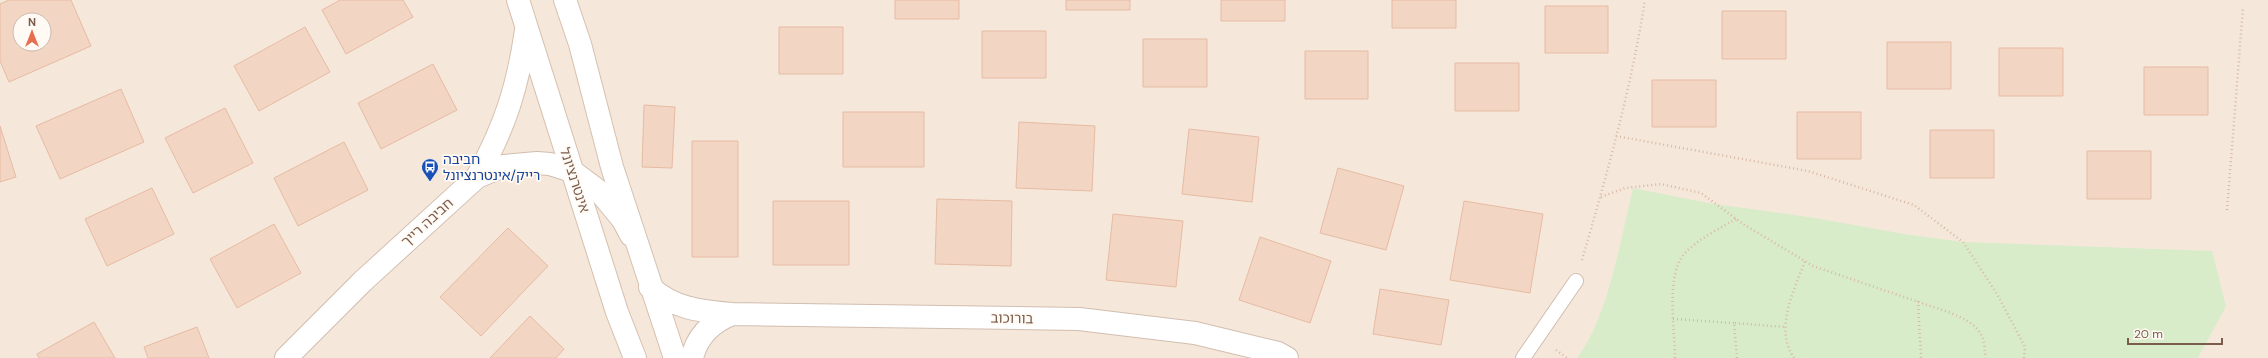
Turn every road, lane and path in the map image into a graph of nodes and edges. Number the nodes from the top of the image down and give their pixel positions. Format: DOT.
graph roads {
  1 [pos="518,0"];
  2 [pos="565,0"];
  3 [pos="578,0"];
  4 [pos="1645,0"];
  5 [pos="2243,8"];
  6 [pos="527,24"];
  7 [pos="580,44"];
  8 [pos="1616,136"];
  9 [pos="572,171"];
  10 [pos="477,177"];
  11 [pos="1601,197"];
  12 [pos="2228,210"];
  13 [pos="1736,219"];
  14 [pos="637,247"];
  15 [pos="1805,261"];
  16 [pos="1576,281"];
  17 [pos="650,287"];
  18 [pos="1918,301"];
  19 [pos="732,314"];
  20 [pos="1673,319"];
  21 [pos="1734,323"];
  22 [pos="1785,327"];
  23 [pos="286,358"];
  24 [pos="635,358"];
  25 [pos="675,358"];
  26 [pos="692,358"];
  27 [pos="1288,358"];
  28 [pos="1523,358"];
  29 [pos="1675,358"];
  30 [pos="1736,358"];
  31 [pos="1794,358"];
  32 [pos="1921,358"];
  33 [pos="1986,358"];
  34 [pos="2024,358"];
  1 -- 6 [label="street, אינטרנציונל"];
  2 -- 7 [label="street"];
  3 -- 7 [label="street"];
  4 -- 8 [label="path"];
  5 -- 12 [label="path"];
  6 -- 9 [label="street, אינטרנציונל"];
  6 -- 10 [label="street"];
  7 -- 14 [label="street"];
  8 -- 11 [label="path"];
  8 -- 34 [label="path"];
  9 -- 10 [label="street, חביבה רייך"];
  9 -- 14 [label="street, חביבה רייך"];
  9 -- 24 [label="street, אינטרנציונל"];
  10 -- 23 [label="street, חביבה רייך"];
  11 -- 13 [label="path"];
  11 -- 16 [label="path"];
  13 -- 15 [label="path"];
  13 -- 20 [label="path"];
  14 -- 17 [label="street"];
  15 -- 18 [label="path"];
  15 -- 22 [label="path"];
  16 -- 28 [label="lane"];
  17 -- 19 [label="street, בורוכוב"];
  17 -- 25 [label="street"];
  18 -- 32 [label="path"];
  18 -- 33 [label="path"];
  19 -- 26 [label="street, בורוכוב"];
  19 -- 27 [label="street, בורוכוב"];
  20 -- 21 [label="path"];
  20 -- 29 [label="path"];
  21 -- 22 [label="path"];
  21 -- 30 [label="path"];
  22 -- 31 [label="path"];
}
